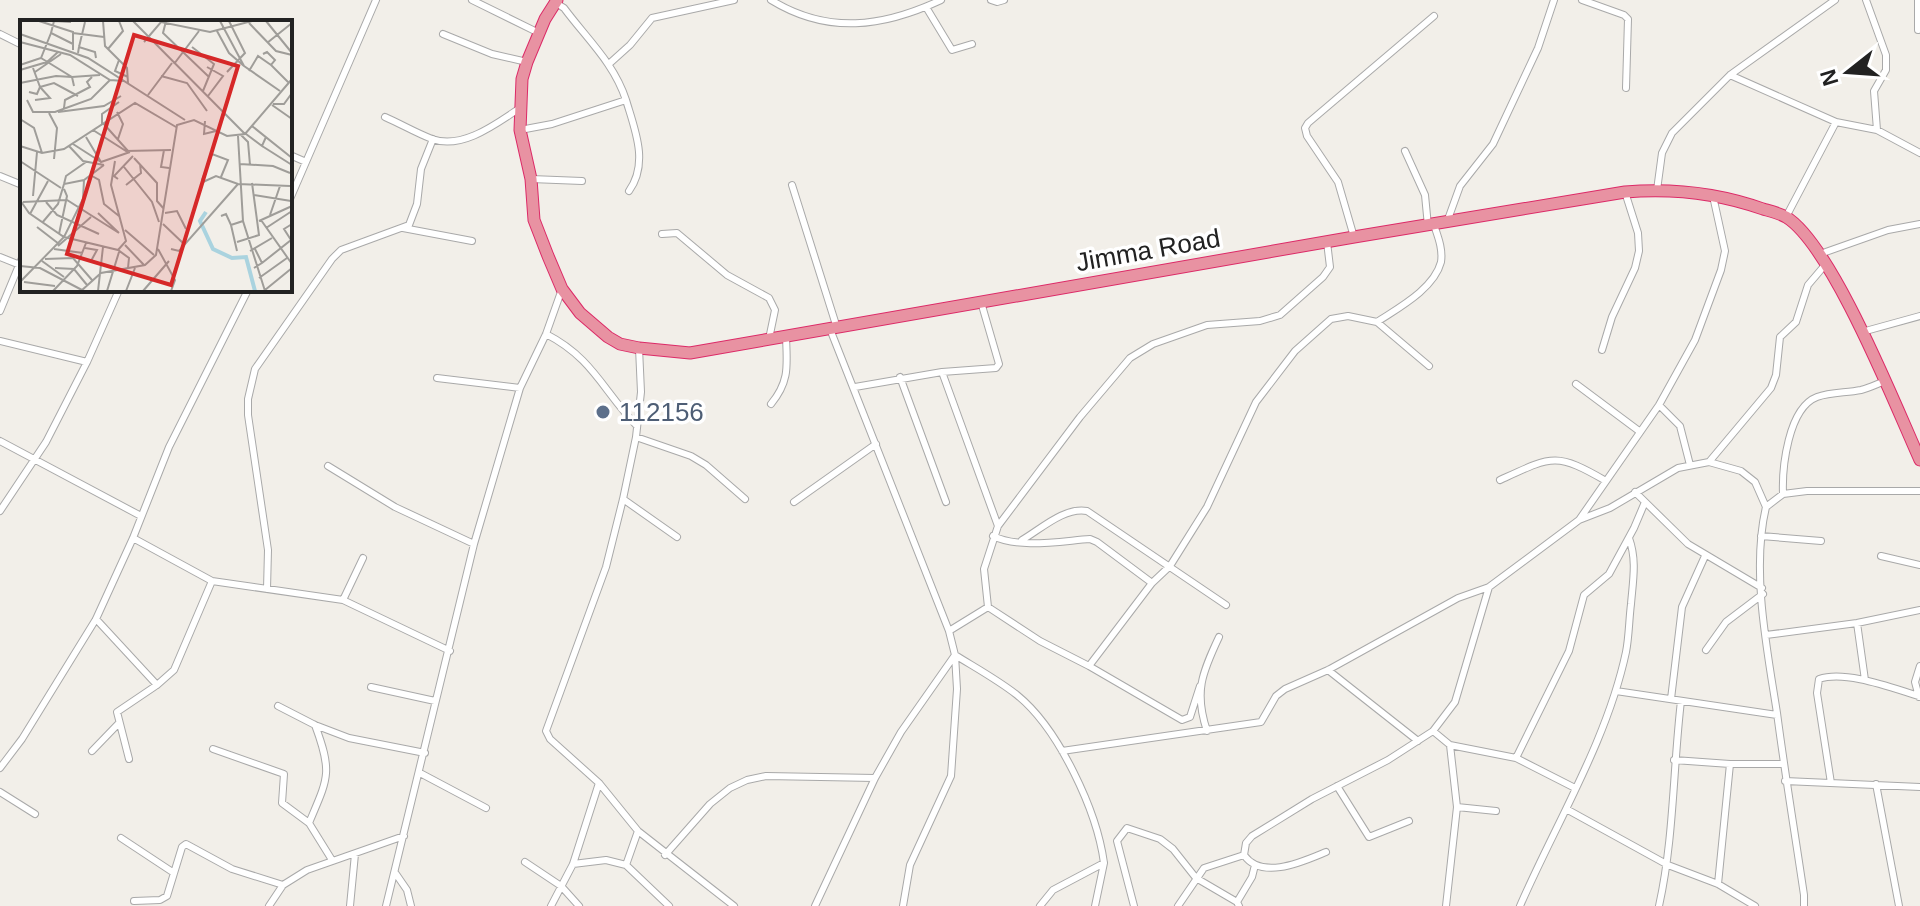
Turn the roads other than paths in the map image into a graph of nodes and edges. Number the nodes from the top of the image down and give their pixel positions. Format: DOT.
graph roads {
  1 [pos="376,0"];
  2 [pos="472,0"];
  3 [pos="734,0"];
  4 [pos="771,0"];
  5 [pos="941,0"];
  6 [pos="991,0"];
  7 [pos="1004,0"];
  8 [pos="1554,0"];
  9 [pos="1582,0"];
  10 [pos="1835,0"];
  11 [pos="1866,0"];
  12 [pos="1918,0"];
  13 [pos="557,1"];
  14 [pos="926,7"];
  15 [pos="1434,16"];
  16 [pos="1918,30"];
  17 [pos="539,33"];
  18 [pos="0,34"];
  19 [pos="443,34"];
  20 [pos="20,44"];
  21 [pos="972,44"];
  22 [pos="527,62"];
  23 [pos="610,63"];
  24 [pos="1730,75"];
  25 [pos="1626,88"];
  26 [pos="626,100"];
  27 [pos="522,107"];
  28 [pos="385,117"];
  29 [pos="1836,122"];
  30 [pos="520,130"];
  31 [pos="1877,130"];
  32 [pos="433,139"];
  33 [pos="1405,151"];
  34 [pos="1920,153"];
  35 [pos="292,156"];
  36 [pos="306,162"];
  37 [pos="0,176"];
  38 [pos="531,179"];
  39 [pos="582,181"];
  40 [pos="20,184"];
  41 [pos="792,185"];
  42 [pos="1657,190"];
  43 [pos="629,191"];
  44 [pos="1625,192"];
  45 [pos="292,194"];
  46 [pos="1712,195"];
  47 [pos="1786,217"];
  48 [pos="1447,223"];
  49 [pos="1920,224"];
  50 [pos="1431,226"];
  51 [pos="403,228"];
  52 [pos="662,234"];
  53 [pos="1354,237"];
  54 [pos="472,241"];
  55 [pos="1327,242"];
  56 [pos="0,257"];
  57 [pos="1822,260"];
  58 [pos="20,262"];
  59 [pos="20,264"];
  60 [pos="562,289"];
  61 [pos="118,292"];
  62 [pos="247,292"];
  63 [pos="981,302"];
  64 [pos="1,307"];
  65 [pos="1920,316"];
  66 [pos="1377,322"];
  67 [pos="833,328"];
  68 [pos="1862,332"];
  69 [pos="546,334"];
  70 [pos="786,337"];
  71 [pos="769,339"];
  72 [pos="0,341"];
  73 [pos="639,348"];
  74 [pos="1602,350"];
  75 [pos="87,362"];
  76 [pos="1429,366"];
  77 [pos="942,372"];
  78 [pos="900,377"];
  79 [pos="437,378"];
  80 [pos="1885,381"];
  81 [pos="1576,384"];
  82 [pos="855,387"];
  83 [pos="520,388"];
  84 [pos="771,404"];
  85 [pos="1659,405"];
  86 [pos="637,426"];
  87 [pos="1639,431"];
  88 [pos="636,437"];
  89 [pos="0,441"];
  90 [pos="876,444"];
  91 [pos="35,460"];
  92 [pos="1920,460"];
  93 [pos="1709,462"];
  94 [pos="1690,465"];
  95 [pos="328,466"];
  96 [pos="1500,480"];
  97 [pos="1606,481"];
  98 [pos="1920,491"];
  99 [pos="1635,492"];
  100 [pos="1783,494"];
  101 [pos="623,499"];
  102 [pos="745,499"];
  103 [pos="794,502"];
  104 [pos="946,502"];
  105 [pos="1645,502"];
  106 [pos="1766,507"];
  107 [pos="0,511"];
  108 [pos="141,516"];
  109 [pos="1579,520"];
  110 [pos="998,526"];
  111 [pos="993,536"];
  112 [pos="1761,536"];
  113 [pos="677,537"];
  114 [pos="133,538"];
  115 [pos="1629,538"];
  116 [pos="1022,540"];
  117 [pos="1821,541"];
  118 [pos="474,544"];
  119 [pos="1705,556"];
  120 [pos="1881,556"];
  121 [pos="363,558"];
  122 [pos="1920,565"];
  123 [pos="1170,566"];
  124 [pos="212,581"];
  125 [pos="1152,583"];
  126 [pos="1489,587"];
  127 [pos="267,589"];
  128 [pos="1762,591"];
  129 [pos="343,600"];
  130 [pos="1226,605"];
  131 [pos="988,607"];
  132 [pos="1920,610"];
  133 [pos="96,619"];
  134 [pos="1857,623"];
  135 [pos="949,631"];
  136 [pos="1766,635"];
  137 [pos="1219,637"];
  138 [pos="1706,650"];
  139 [pos="450,651"];
  140 [pos="955,655"];
  141 [pos="1089,666"];
  142 [pos="1920,666"];
  143 [pos="1328,670"];
  144 [pos="1865,680"];
  145 [pos="157,685"];
  146 [pos="1200,686"];
  147 [pos="371,687"];
  148 [pos="1616,691"];
  149 [pos="1919,697"];
  150 [pos="1671,699"];
  151 [pos="435,701"];
  152 [pos="1681,701"];
  153 [pos="278,706"];
  154 [pos="1777,715"];
  155 [pos="119,723"];
  156 [pos="315,725"];
  157 [pos="1207,731"];
  158 [pos="1433,731"];
  159 [pos="1418,741"];
  160 [pos="1450,745"];
  161 [pos="213,749"];
  162 [pos="92,751"];
  163 [pos="1062,751"];
  164 [pos="425,753"];
  165 [pos="1516,758"];
  166 [pos="129,759"];
  167 [pos="1674,760"];
  168 [pos="1730,764"];
  169 [pos="1782,764"];
  170 [pos="0,768"];
  171 [pos="420,773"];
  172 [pos="875,778"];
  173 [pos="1785,781"];
  174 [pos="599,783"];
  175 [pos="1831,783"];
  176 [pos="1876,784"];
  177 [pos="1337,786"];
  178 [pos="1920,787"];
  179 [pos="1575,788"];
  180 [pos="0,792"];
  181 [pos="1457,807"];
  182 [pos="486,808"];
  183 [pos="1568,810"];
  184 [pos="1496,811"];
  185 [pos="35,814"];
  186 [pos="1409,821"];
  187 [pos="309,823"];
  188 [pos="638,831"];
  189 [pos="404,836"];
  190 [pos="121,838"];
  191 [pos="1326,852"];
  192 [pos="355,854"];
  193 [pos="665,855"];
  194 [pos="1244,855"];
  195 [pos="332,860"];
  196 [pos="525,862"];
  197 [pos="1104,863"];
  198 [pos="573,864"];
  199 [pos="626,865"];
  200 [pos="1255,865"];
  201 [pos="1668,865"];
  202 [pos="174,873"];
  203 [pos="396,874"];
  204 [pos="1196,878"];
  205 [pos="1718,884"];
  206 [pos="283,885"];
  207 [pos="561,886"];
  208 [pos="134,901"];
  209 [pos="1238,904"];
  210 [pos="269,906"];
  211 [pos="350,906"];
  212 [pos="386,906"];
  213 [pos="411,906"];
  214 [pos="551,906"];
  215 [pos="579,906"];
  216 [pos="669,906"];
  217 [pos="734,906"];
  218 [pos="815,906"];
  219 [pos="903,906"];
  220 [pos="1040,906"];
  221 [pos="1095,906"];
  222 [pos="1134,906"];
  223 [pos="1178,906"];
  224 [pos="1446,906"];
  225 [pos="1520,906"];
  226 [pos="1659,906"];
  227 [pos="1755,906"];
  228 [pos="1804,906"];
  229 [pos="1899,906"];
  1 -- 36 [label="street"];
  2 -- 17 [label="street"];
  3 -- 23 [label="street"];
  4 -- 14 [label="street"];
  5 -- 14 [label="street"];
  6 -- 7 [label="street"];
  8 -- 48 [label="street"];
  9 -- 25 [label="street"];
  10 -- 24 [label="street"];
  11 -- 31 [label="street"];
  12 -- 16 [label="street"];
  13 -- 17 [label="highway, Jimma Road"];
  13 -- 23 [label="street"];
  14 -- 21 [label="street"];
  15 -- 53 [label="street"];
  17 -- 22 [label="highway, Jimma Road"];
  18 -- 20 [label="street"];
  19 -- 22 [label="street"];
  22 -- 27 [label="highway, Jimma Road"];
  23 -- 26 [label="street"];
  24 -- 29 [label="street"];
  24 -- 42 [label="street"];
  26 -- 30 [label="street"];
  26 -- 43 [label="street"];
  27 -- 30 [label="highway, Jimma Road"];
  27 -- 32 [label="street"];
  28 -- 32 [label="street"];
  29 -- 31 [label="street"];
  29 -- 47 [label="street"];
  30 -- 38 [label="highway, Jimma Road"];
  31 -- 34 [label="street"];
  32 -- 51 [label="street"];
  33 -- 50 [label="street"];
  35 -- 36 [label="street"];
  36 -- 45 [label="street"];
  37 -- 40 [label="street"];
  38 -- 39 [label="street"];
  38 -- 60 [label="highway, Jimma Road"];
  41 -- 67 [label="street"];
  42 -- 44 [label="highway, Jimma Road"];
  42 -- 46 [label="highway, Jimma Road"];
  44 -- 48 [label="highway, Jimma Road"];
  44 -- 74 [label="street"];
  46 -- 47 [label="highway, Jimma Road"];
  46 -- 85 [label="street"];
  47 -- 57 [label="highway"];
  48 -- 50 [label="highway, Jimma Road"];
  49 -- 57 [label="street"];
  50 -- 53 [label="highway, Jimma Road"];
  50 -- 66 [label="street"];
  51 -- 54 [label="street"];
  51 -- 127 [label="street"];
  52 -- 71 [label="street"];
  53 -- 55 [label="highway, Jimma Road"];
  55 -- 63 [label="highway, Jimma Road"];
  55 -- 110 [label="street"];
  56 -- 58 [label="street"];
  57 -- 68 [label="highway"];
  57 -- 93 [label="street"];
  59 -- 64 [label="street"];
  60 -- 69 [label="street"];
  60 -- 73 [label="highway, Jimma Road"];
  61 -- 75 [label="street"];
  62 -- 108 [label="street"];
  63 -- 67 [label="highway, Jimma Road"];
  63 -- 77 [label="street"];
  65 -- 68 [label="street"];
  66 -- 76 [label="street"];
  66 -- 123 [label="street"];
  67 -- 70 [label="highway, Jimma Road"];
  67 -- 82 [label="street"];
  68 -- 80 [label="highway"];
  69 -- 83 [label="street"];
  69 -- 86 [label="street"];
  70 -- 71 [label="highway, Jimma Road"];
  70 -- 84 [label="street"];
  71 -- 73 [label="highway, Jimma Road"];
  72 -- 75 [label="street"];
  73 -- 86 [label="street"];
  75 -- 91 [label="street"];
  77 -- 78 [label="street"];
  77 -- 110 [label="street"];
  78 -- 82 [label="street"];
  78 -- 104 [label="street"];
  79 -- 83 [label="street"];
  80 -- 92 [label="highway"];
  80 -- 100 [label="street"];
  81 -- 87 [label="street"];
  82 -- 90 [label="street"];
  83 -- 118 [label="street"];
  85 -- 87 [label="street"];
  85 -- 94 [label="street"];
  86 -- 88 [label="street"];
  87 -- 97 [label="street"];
  88 -- 101 [label="street"];
  88 -- 102 [label="street"];
  89 -- 91 [label="street"];
  90 -- 103 [label="street"];
  90 -- 135 [label="street"];
  91 -- 107 [label="street"];
  91 -- 108 [label="street"];
  93 -- 94 [label="street"];
  93 -- 106 [label="street"];
  94 -- 99 [label="street"];
  95 -- 118 [label="street"];
  96 -- 97 [label="street"];
  97 -- 109 [label="street"];
  98 -- 100 [label="street"];
  99 -- 105 [label="street"];
  99 -- 109 [label="street"];
  100 -- 106 [label="street"];
  101 -- 113 [label="street"];
  101 -- 174 [label="street"];
  105 -- 115 [label="street"];
  105 -- 119 [label="street"];
  106 -- 112 [label="street"];
  108 -- 114 [label="street"];
  109 -- 126 [label="street"];
  110 -- 111 [label="street"];
  111 -- 116 [label="street"];
  111 -- 131 [label="street"];
  112 -- 117 [label="street"];
  112 -- 128 [label="street"];
  114 -- 124 [label="street"];
  114 -- 133 [label="street"];
  115 -- 148 [label="street"];
  115 -- 165 [label="street"];
  116 -- 123 [label="street"];
  116 -- 125 [label="street"];
  118 -- 139 [label="street"];
  119 -- 128 [label="street"];
  119 -- 150 [label="street"];
  120 -- 122 [label="street"];
  121 -- 129 [label="street"];
  123 -- 125 [label="street"];
  123 -- 130 [label="street"];
  124 -- 127 [label="street"];
  124 -- 145 [label="street"];
  125 -- 141 [label="street"];
  126 -- 143 [label="street"];
  126 -- 158 [label="street"];
  127 -- 129 [label="street"];
  128 -- 136 [label="street"];
  128 -- 138 [label="street"];
  129 -- 139 [label="street"];
  131 -- 135 [label="street"];
  131 -- 141 [label="street"];
  132 -- 134 [label="street"];
  133 -- 145 [label="street"];
  133 -- 170 [label="street"];
  134 -- 136 [label="street"];
  134 -- 144 [label="street"];
  135 -- 140 [label="street"];
  136 -- 154 [label="street"];
  137 -- 146 [label="street"];
  139 -- 151 [label="street"];
  140 -- 163 [label="street"];
  140 -- 172 [label="street"];
  140 -- 219 [label="street"];
  141 -- 146 [label="street"];
  142 -- 149 [label="street"];
  143 -- 157 [label="street"];
  143 -- 159 [label="street"];
  144 -- 149 [label="street"];
  144 -- 175 [label="street"];
  145 -- 155 [label="street"];
  146 -- 157 [label="street"];
  147 -- 151 [label="street"];
  148 -- 150 [label="street"];
  148 -- 179 [label="street"];
  150 -- 152 [label="street"];
  151 -- 164 [label="street"];
  152 -- 154 [label="street"];
  152 -- 167 [label="street"];
  153 -- 156 [label="street"];
  154 -- 169 [label="street"];
  155 -- 162 [label="street"];
  155 -- 166 [label="street"];
  156 -- 164 [label="street"];
  156 -- 187 [label="street"];
  157 -- 163 [label="street"];
  158 -- 159 [label="street"];
  158 -- 160 [label="street"];
  159 -- 177 [label="street"];
  160 -- 165 [label="street"];
  160 -- 181 [label="street"];
  161 -- 187 [label="street"];
  163 -- 197 [label="street"];
  164 -- 171 [label="street"];
  165 -- 179 [label="street"];
  167 -- 168 [label="street"];
  167 -- 201 [label="street"];
  168 -- 169 [label="street"];
  168 -- 205 [label="street"];
  169 -- 173 [label="street"];
  171 -- 182 [label="street"];
  171 -- 189 [label="street"];
  172 -- 193 [label="street"];
  172 -- 218 [label="street"];
  173 -- 175 [label="street"];
  173 -- 228 [label="street"];
  174 -- 188 [label="street"];
  174 -- 198 [label="street"];
  175 -- 176 [label="street"];
  176 -- 178 [label="street"];
  176 -- 229 [label="street"];
  177 -- 186 [label="street"];
  177 -- 194 [label="street"];
  179 -- 183 [label="street"];
  180 -- 185 [label="street"];
  181 -- 184 [label="street"];
  181 -- 224 [label="street"];
  183 -- 201 [label="street"];
  183 -- 225 [label="street"];
  187 -- 195 [label="street"];
  188 -- 193 [label="street"];
  188 -- 199 [label="street"];
  189 -- 192 [label="street"];
  189 -- 203 [label="street"];
  190 -- 202 [label="street"];
  191 -- 200 [label="street"];
  192 -- 195 [label="street"];
  192 -- 211 [label="street"];
  193 -- 217 [label="street"];
  194 -- 200 [label="street"];
  194 -- 204 [label="street"];
  195 -- 206 [label="street"];
  196 -- 207 [label="street"];
  197 -- 220 [label="street"];
  197 -- 221 [label="street"];
  198 -- 199 [label="street"];
  198 -- 207 [label="street"];
  199 -- 216 [label="street"];
  200 -- 209 [label="street"];
  201 -- 205 [label="street"];
  201 -- 226 [label="street"];
  202 -- 206 [label="street"];
  202 -- 208 [label="street"];
  203 -- 212 [label="street"];
  203 -- 213 [label="street"];
  204 -- 209 [label="street"];
  204 -- 222 [label="street"];
  204 -- 223 [label="street"];
  205 -- 227 [label="street"];
  206 -- 210 [label="street"];
  207 -- 214 [label="street"];
  207 -- 215 [label="street"];
}
